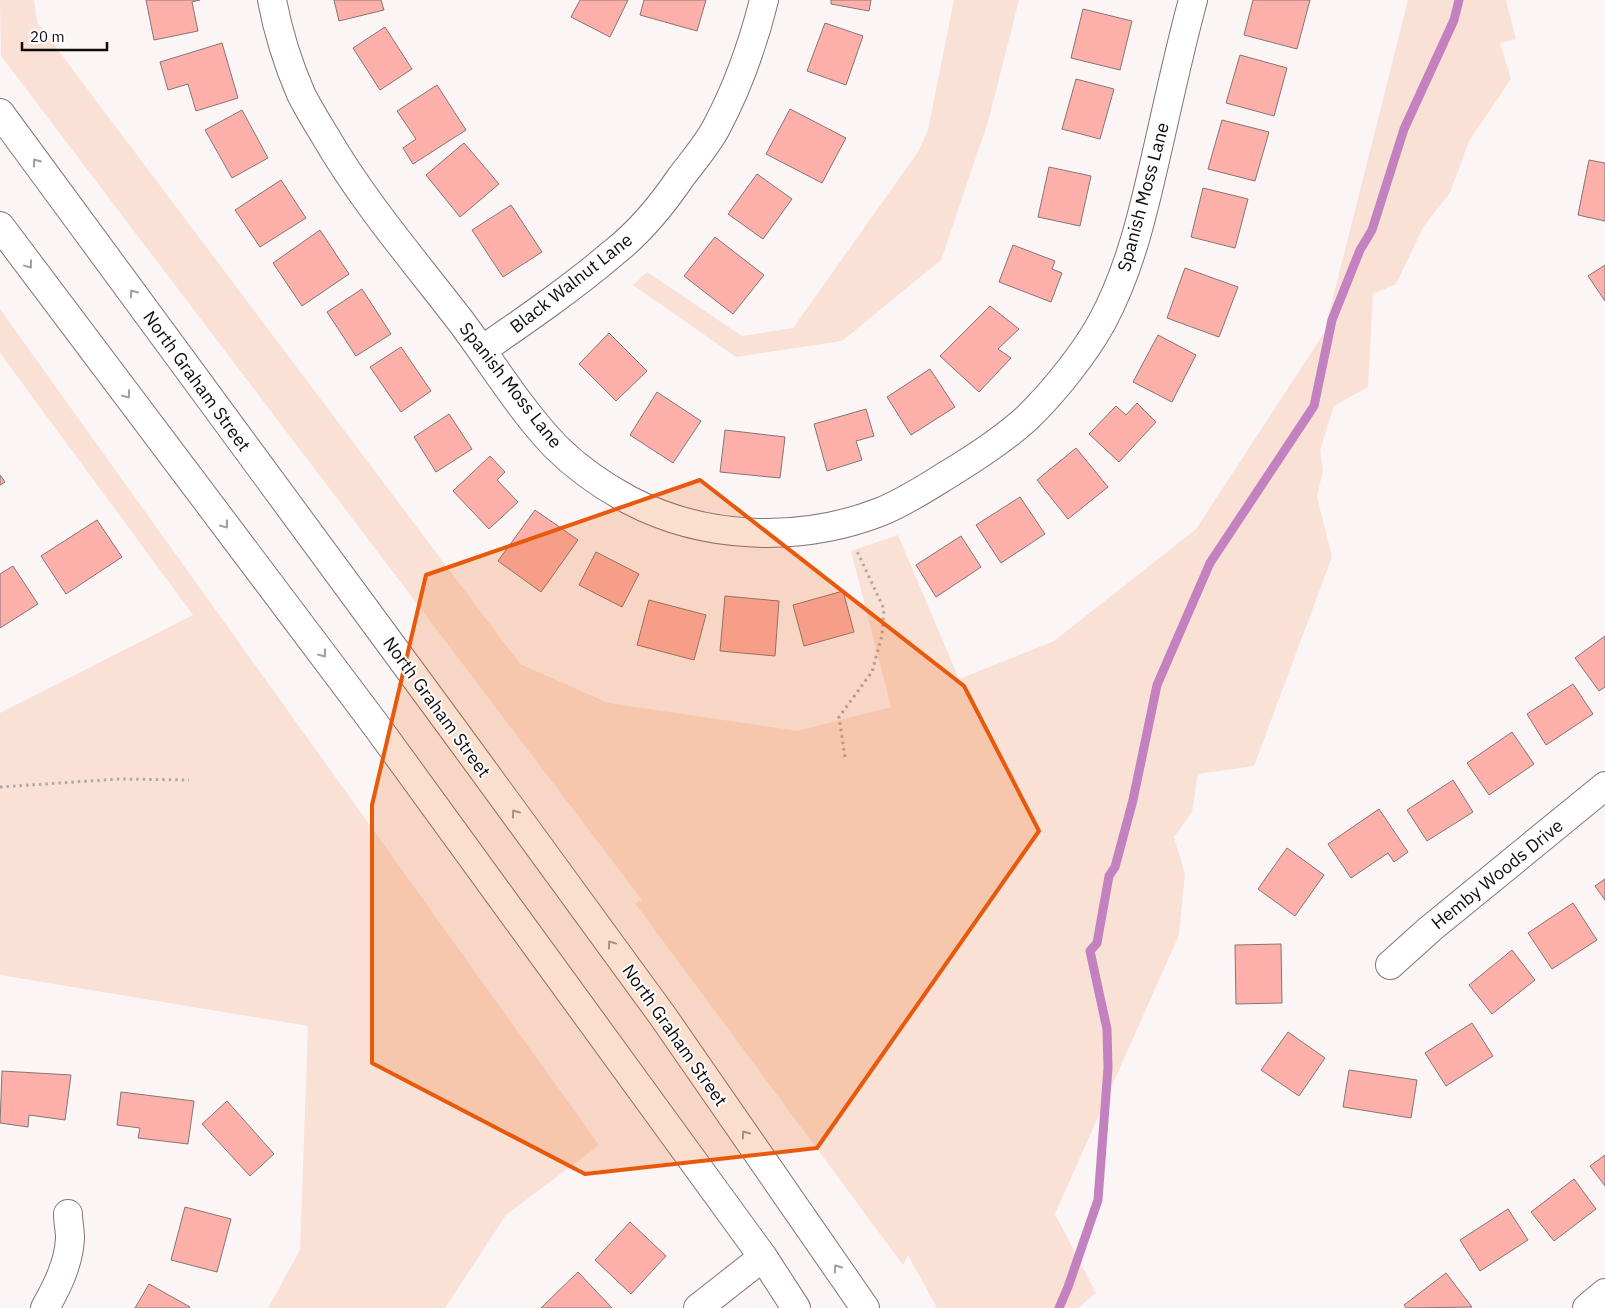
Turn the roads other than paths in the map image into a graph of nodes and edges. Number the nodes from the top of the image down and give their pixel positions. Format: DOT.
graph roads {
  1 [pos="272,0"];
  2 [pos="764,0"];
  3 [pos="1193,0"];
  4 [pos="0,113"];
  5 [pos="0,226"];
  6 [pos="482,350"];
  7 [pos="1605,786"];
  8 [pos="1390,965"];
  9 [pos="68,1214"];
  10 [pos="763,1258"];
  11 [pos="1605,1293"];
  12 [pos="45,1308"];
  13 [pos="698,1308"];
  14 [pos="796,1308"];
  15 [pos="865,1308"];
  16 [pos="1587,1308"];
  1 -- 6 [label="main road, Spanish Moss Lane"];
  2 -- 6 [label="main road, Black Walnut Lane"];
  3 -- 6 [label="main road, Spanish Moss Lane"];
  15 -- 4 [label="main road, North Graham Street, one-way"];
  5 -- 10 [label="main road, one-way"];
  7 -- 8 [label="main road, Hemby Woods Drive"];
  9 -- 12 [label="main road"];
  10 -- 13 [label="main road"];
  10 -- 14 [label="main road"];
  11 -- 16 [label="main road"];
}
